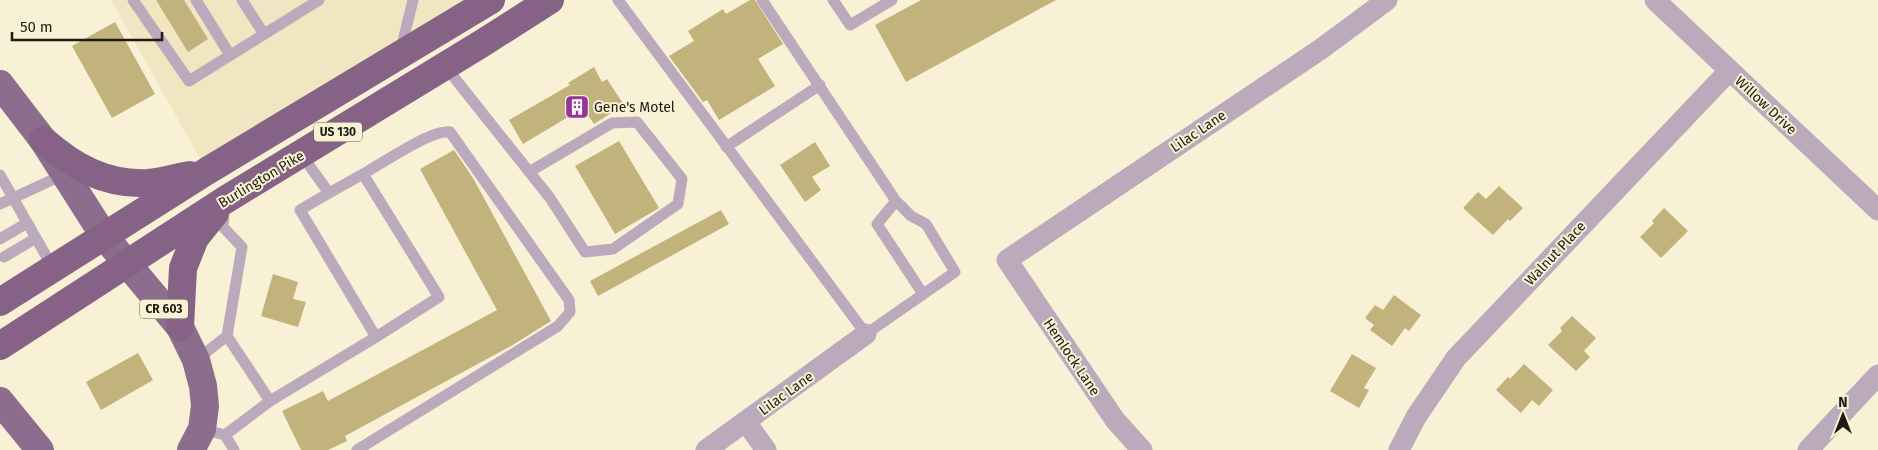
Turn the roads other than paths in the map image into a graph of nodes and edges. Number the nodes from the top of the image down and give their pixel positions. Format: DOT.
graph roads {
  1 [pos="133,0"];
  2 [pos="196,0"];
  3 [pos="242,0"];
  4 [pos="295,0"];
  5 [pos="319,0"];
  6 [pos="413,0"];
  7 [pos="491,0"];
  8 [pos="550,0"];
  9 [pos="618,0"];
  10 [pos="762,0"];
  11 [pos="833,0"];
  12 [pos="892,0"];
  13 [pos="1387,0"];
  14 [pos="1655,0"];
  15 [pos="302,10"];
  16 [pos="264,34"];
  17 [pos="400,54"];
  18 [pos="230,55"];
  19 [pos="444,66"];
  20 [pos="1729,71"];
  21 [pos="0,84"];
  22 [pos="820,85"];
  23 [pos="43,140"];
  24 [pos="726,146"];
  25 [pos="302,154"];
  26 [pos="207,172"];
  27 [pos="529,172"];
  28 [pos="65,174"];
  29 [pos="363,174"];
  30 [pos="0,175"];
  31 [pos="328,193"];
  32 [pos="13,197"];
  33 [pos="225,200"];
  34 [pos="896,201"];
  35 [pos="0,204"];
  36 [pos="1878,210"];
  37 [pos="27,223"];
  38 [pos="104,236"];
  39 [pos="36,238"];
  40 [pos="0,239"];
  41 [pos="4,257"];
  42 [pos="1007,260"];
  43 [pos="126,264"];
  44 [pos="53,268"];
  45 [pos="923,294"];
  46 [pos="0,302"];
  47 [pos="180,327"];
  48 [pos="866,334"];
  49 [pos="227,336"];
  50 [pos="376,337"];
  51 [pos="0,346"];
  52 [pos="196,360"];
  53 [pos="1878,375"];
  54 [pos="0,401"];
  55 [pos="270,401"];
  56 [pos="746,422"];
  57 [pos="206,438"];
  58 [pos="40,450"];
  59 [pos="234,450"];
  60 [pos="358,450"];
  61 [pos="706,450"];
  62 [pos="766,450"];
  63 [pos="1142,450"];
  64 [pos="1399,450"];
  65 [pos="1808,450"];
  1 -- 18 [label="lane"];
  2 -- 18 [label="lane"];
  3 -- 16 [label="lane"];
  4 -- 15 [label="lane"];
  5 -- 15 [label="lane"];
  6 -- 17 [label="lane"];
  7 -- 17 [label="highway, US 130"];
  8 -- 19 [label="highway, Burlington Pike / US 130"];
  9 -- 24 [label="lane"];
  10 -- 22 [label="lane"];
  11 -- 12 [label="lane"];
  13 -- 42 [label="street, Lilac Lane"];
  14 -- 20 [label="street, Willow Drive"];
  15 -- 16 [label="lane"];
  16 -- 18 [label="lane"];
  17 -- 26 [label="highway, US 130"];
  19 -- 25 [label="highway, Burlington Pike / US 130"];
  19 -- 27 [label="lane"];
  20 -- 36 [label="street, Willow Drive"];
  20 -- 64 [label="street, Walnut Place"];
  21 -- 23 [label="main road, CR 603"];
  22 -- 24 [label="lane"];
  22 -- 34 [label="lane"];
  23 -- 26 [label="highway"];
  23 -- 28 [label="main road, CR 603"];
  24 -- 48 [label="lane"];
  25 -- 31 [label="lane"];
  25 -- 33 [label="highway, Burlington Pike / US 130"];
  26 -- 38 [label="highway, US 130"];
  27 -- 27 [label="lane"];
  28 -- 32 [label="lane"];
  28 -- 38 [label="main road, CR 603"];
  29 -- 31 [label="lane"];
  29 -- 50 [label="lane"];
  29 -- 60 [label="lane"];
  30 -- 32 [label="lane"];
  31 -- 50 [label="lane"];
  32 -- 35 [label="lane"];
  32 -- 37 [label="lane"];
  33 -- 43 [label="highway, Burlington Pike / US 130"];
  33 -- 47 [label="highway"];
  33 -- 49 [label="lane"];
  34 -- 45 [label="lane"];
  34 -- 45 [label="lane"];
  37 -- 39 [label="lane"];
  37 -- 40 [label="lane"];
  38 -- 43 [label="main road, CR 603"];
  38 -- 44 [label="highway, US 130"];
  39 -- 41 [label="lane"];
  39 -- 44 [label="lane"];
  42 -- 63 [label="street, Hemlock Lane"];
  43 -- 47 [label="main road, CR 603"];
  43 -- 51 [label="highway, Burlington Pike / US 130"];
  44 -- 46 [label="highway, US 130"];
  45 -- 48 [label="lane"];
  47 -- 52 [label="main road, CR 603"];
  48 -- 56 [label="street, Lilac Lane"];
  49 -- 52 [label="lane"];
  49 -- 55 [label="lane"];
  50 -- 55 [label="lane"];
  52 -- 57 [label="main road, CR 603"];
  53 -- 65 [label="street"];
  54 -- 58 [label="main road"];
  55 -- 57 [label="lane"];
  56 -- 61 [label="street, Lilac Lane"];
  56 -- 62 [label="street"];
  57 -- 59 [label="lane"];
}
